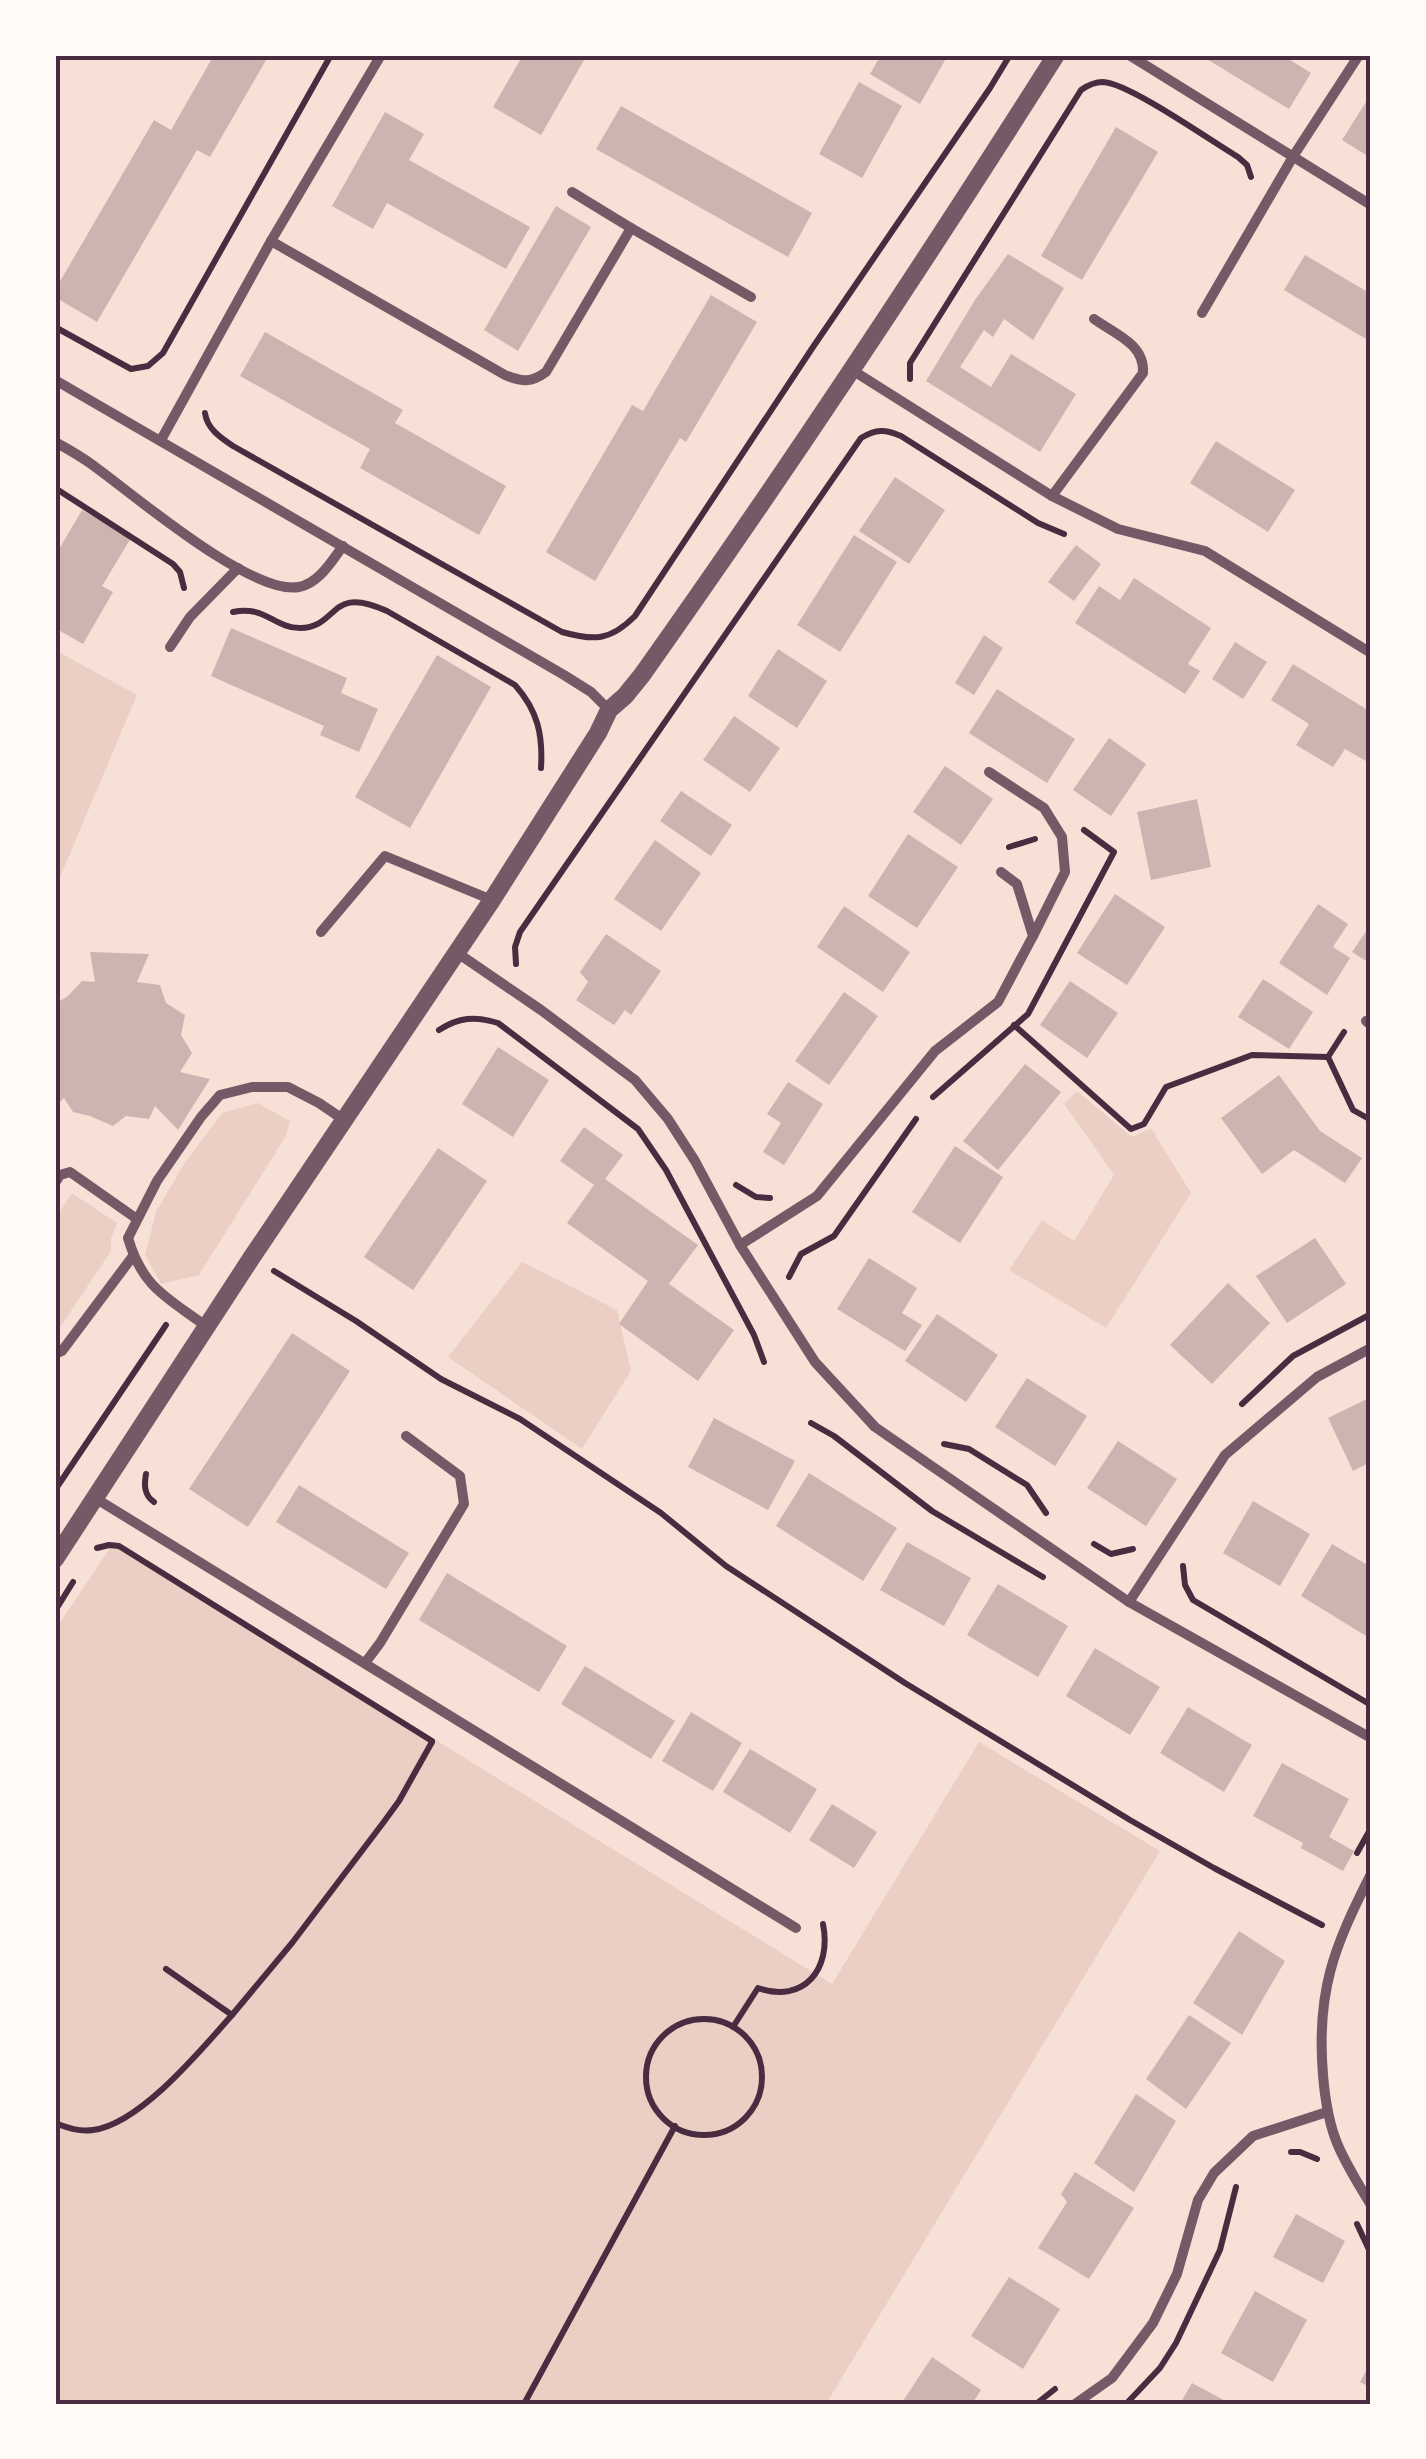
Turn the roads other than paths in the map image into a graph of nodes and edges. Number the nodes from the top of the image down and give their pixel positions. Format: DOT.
graph roads {
  1 [pos="381,55"];
  2 [pos="1056,55"];
  3 [pos="1129,55"];
  4 [pos="1359,55"];
  5 [pos="1294,155"];
  6 [pos="572,192"];
  7 [pos="1371,205"];
  8 [pos="631,228"];
  9 [pos="271,240"];
  10 [pos="751,297"];
  11 [pos="1202,313"];
  12 [pos="1094,319"];
  13 [pos="852,370"];
  14 [pos="55,380"];
  15 [pos="160,440"];
  16 [pos="55,442"];
  17 [pos="1052,496"];
  18 [pos="344,546"];
  19 [pos="238,568"];
  20 [pos="170,647"];
  21 [pos="1371,653"];
  22 [pos="609,710"];
  23 [pos="989,772"];
  24 [pos="1000,872"];
  25 [pos="492,900"];
  26 [pos="320,932"];
  27 [pos="1033,936"];
  28 [pos="456,952"];
  29 [pos="344,1120"];
  30 [pos="55,1183"];
  31 [pos="138,1219"];
  32 [pos="740,1246"];
  33 [pos="133,1256"];
  34 [pos="207,1326"];
  35 [pos="1371,1348"];
  36 [pos="55,1354"];
  37 [pos="406,1436"];
  38 [pos="95,1498"];
  39 [pos="55,1559"];
  40 [pos="1128,1602"];
  41 [pos="365,1664"];
  42 [pos="1371,1738"];
  43 [pos="1371,1874"];
  44 [pos="796,1928"];
  45 [pos="1327,2112"];
  46 [pos="1371,2205"];
  47 [pos="1075,2404"];
  1 -- 9 [label="street"];
  2 -- 13 [label="street"];
  3 -- 5 [label="street"];
  4 -- 5 [label="street"];
  5 -- 7 [label="street"];
  5 -- 11 [label="street"];
  6 -- 8 [label="street"];
  8 -- 9 [label="street"];
  8 -- 10 [label="street"];
  9 -- 15 [label="street"];
  12 -- 17 [label="street"];
  13 -- 17 [label="street"];
  13 -- 22 [label="street"];
  14 -- 15 [label="street"];
  15 -- 18 [label="street"];
  16 -- 19 [label="street"];
  17 -- 21 [label="street"];
  18 -- 19 [label="street"];
  18 -- 22 [label="street"];
  19 -- 20 [label="street"];
  22 -- 25 [label="street"];
  23 -- 27 [label="street"];
  24 -- 27 [label="street"];
  25 -- 26 [label="street"];
  25 -- 28 [label="street"];
  27 -- 32 [label="street"];
  28 -- 29 [label="street"];
  28 -- 32 [label="street"];
  29 -- 31 [label="street"];
  29 -- 34 [label="street"];
  30 -- 31 [label="street"];
  31 -- 33 [label="street"];
  32 -- 40 [label="street"];
  33 -- 34 [label="street"];
  33 -- 36 [label="street"];
  34 -- 38 [label="street"];
  35 -- 40 [label="street"];
  37 -- 41 [label="street"];
  38 -- 39 [label="street"];
  38 -- 41 [label="street"];
  40 -- 42 [label="street"];
  41 -- 44 [label="street"];
  43 -- 45 [label="street"];
  45 -- 46 [label="street"];
  45 -- 47 [label="street"];
}
